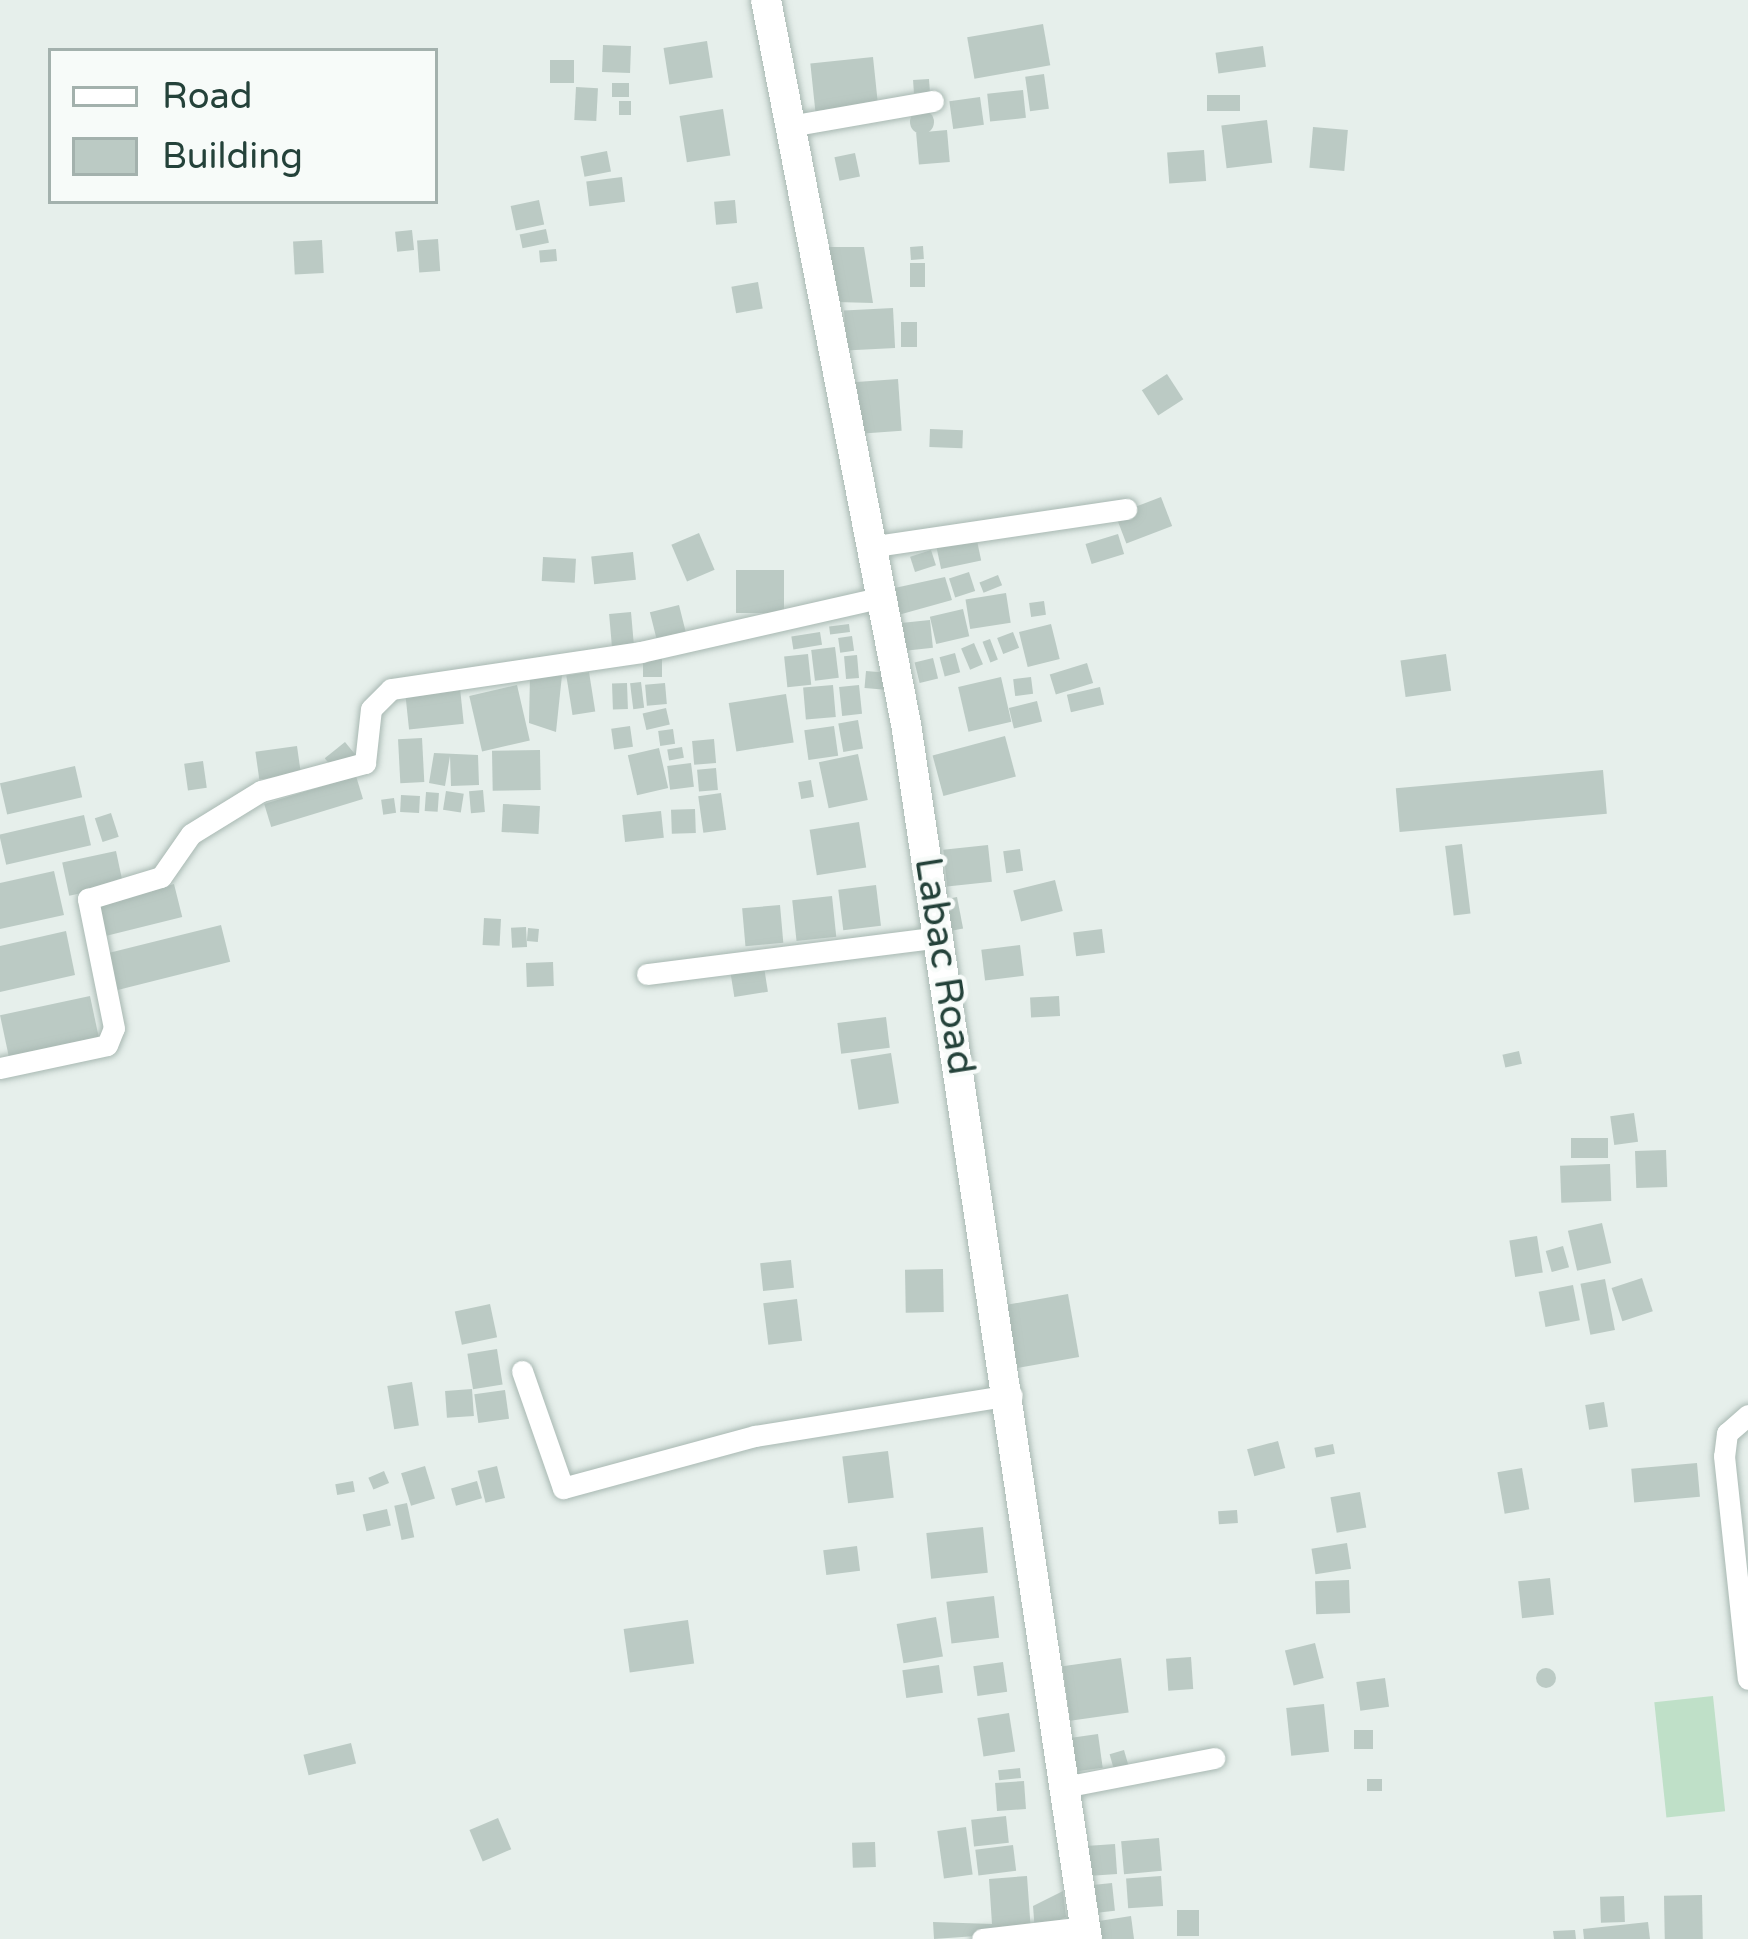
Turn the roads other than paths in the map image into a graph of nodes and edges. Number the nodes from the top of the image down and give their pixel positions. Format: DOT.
graph roads {
  1 [pos="766,0"];
  2 [pos="933,101"];
  3 [pos="795,125"];
  4 [pos="1126,509"];
  5 [pos="875,546"];
  6 [pos="884,597"];
  7 [pos="940,937"];
  8 [pos="647,974"];
  9 [pos="0,1068"];
  10 [pos="522,1371"];
  11 [pos="1012,1395"];
  12 [pos="1748,1415"];
  13 [pos="1748,1679"];
  14 [pos="1214,1758"];
  15 [pos="1069,1786"];
  16 [pos="1087,1933"];
  17 [pos="982,1939"];
  1 -- 3 [label="street, Labac Road"];
  2 -- 3 [label="street"];
  3 -- 5 [label="street, Labac Road"];
  4 -- 5 [label="street"];
  5 -- 6 [label="street, Labac Road"];
  6 -- 7 [label="street, Labac Road"];
  6 -- 9 [label="street"];
  7 -- 8 [label="street"];
  7 -- 11 [label="street, Labac Road"];
  10 -- 11 [label="street"];
  11 -- 15 [label="street, Labac Road"];
  12 -- 13 [label="street"];
  14 -- 15 [label="street"];
  15 -- 16 [label="street, Labac Road"];
  16 -- 17 [label="street"];
}
